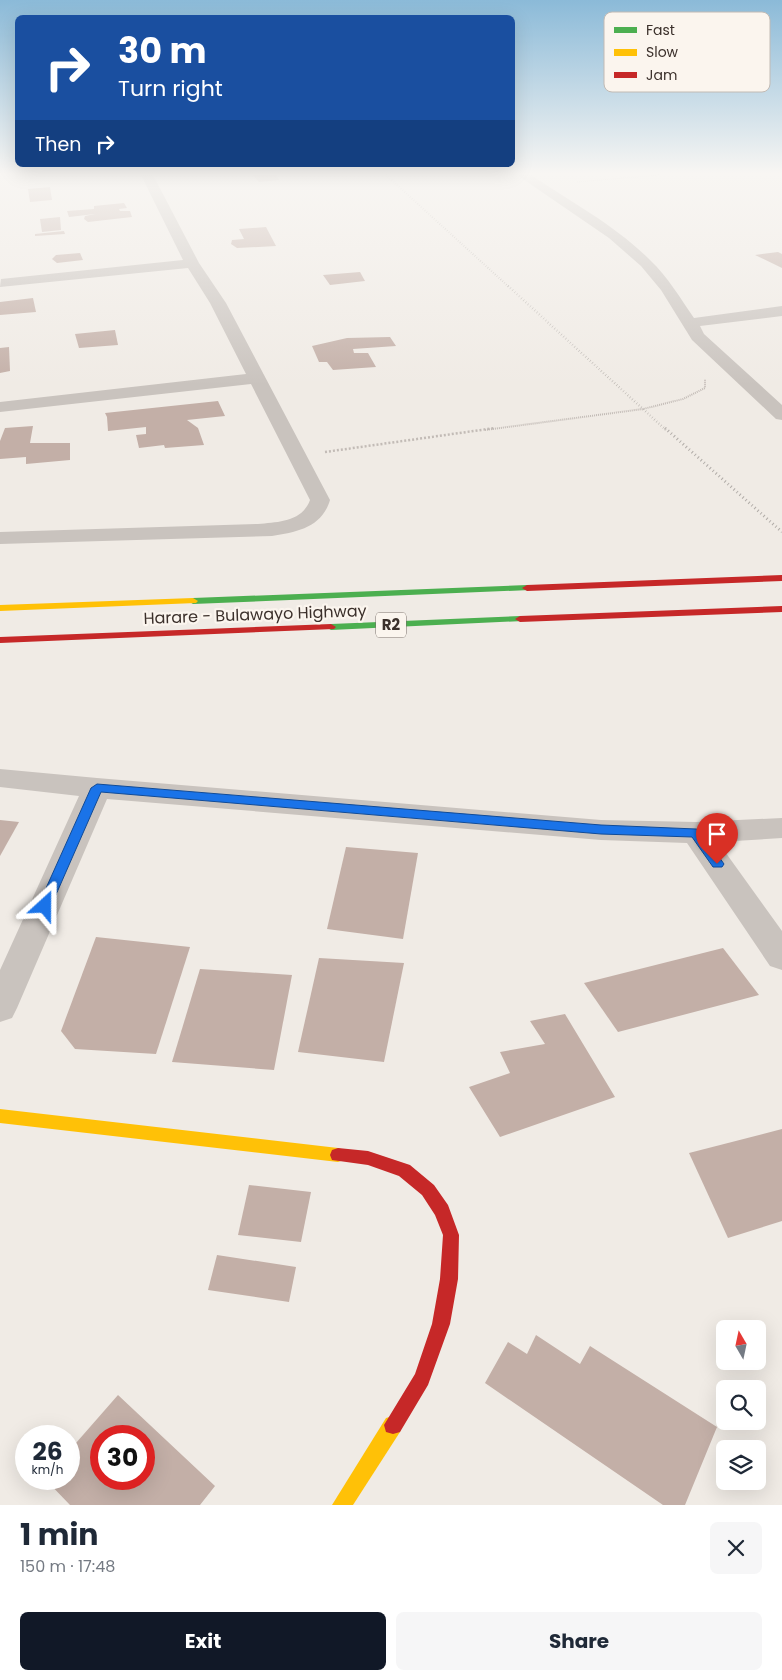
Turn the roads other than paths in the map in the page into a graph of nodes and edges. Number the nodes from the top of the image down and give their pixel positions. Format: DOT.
graph roads {
  1 [pos="183,245"];
  2 [pos="624,245"];
  3 [pos="192,263"];
  4 [pos="1,283"];
  5 [pos="782,311"];
  6 [pos="690,323"];
  7 [pos="256,378"];
  8 [pos="0,407"];
  9 [pos="782,415"];
  10 [pos="0,538"];
  11 [pos="782,578"];
  12 [pos="0,608"];
  13 [pos="782,609"];
  14 [pos="0,640"];
  15 [pos="0,778"];
  16 [pos="97,788"];
  17 [pos="782,828"];
  18 [pos="696,833"];
  19 [pos="782,957"];
  20 [pos="0,1008"];
  21 [pos="0,1116"];
  22 [pos="342,1505"];
  1 -- 3 [label="street"];
  2 -- 6 [label="street"];
  3 -- 4 [label="street"];
  3 -- 7 [label="street"];
  5 -- 6 [label="street"];
  6 -- 9 [label="street"];
  7 -- 8 [label="street"];
  7 -- 10 [label="street"];
  11 -- 12 [label="main road, Harare - Bulawayo Highway / R2"];
  13 -- 14 [label="main road, Harare - Bulawayo Highway / R2"];
  15 -- 16 [label="street"];
  16 -- 18 [label="street"];
  16 -- 20 [label="street"];
  17 -- 18 [label="street"];
  18 -- 19 [label="street"];
  21 -- 22 [label="main road"];
}
